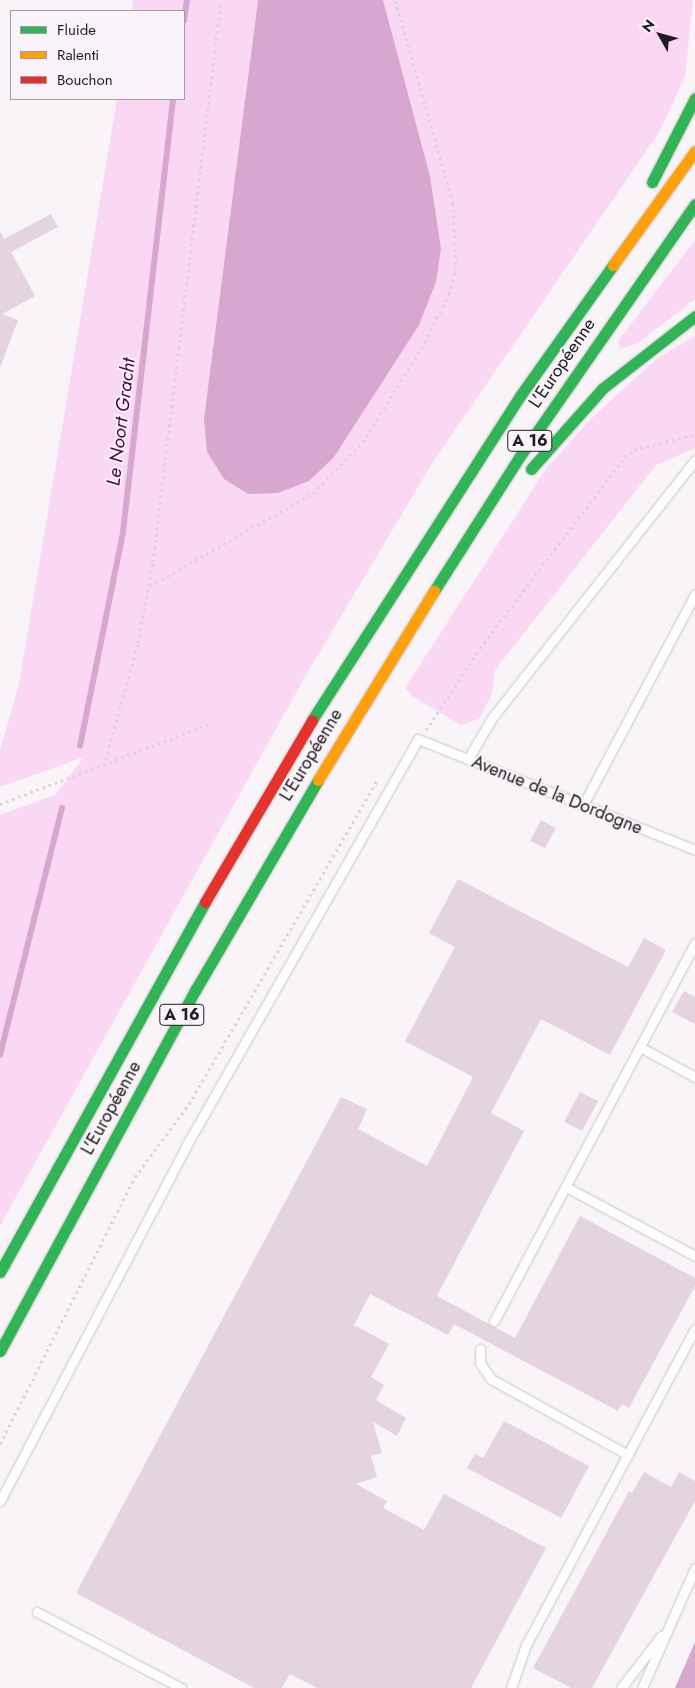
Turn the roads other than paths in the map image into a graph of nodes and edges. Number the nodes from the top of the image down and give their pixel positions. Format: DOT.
graph roads {
  1 [pos="695,98"];
  2 [pos="695,151"];
  3 [pos="643,194"];
  4 [pos="695,204"];
  5 [pos="586,280"];
  6 [pos="695,316"];
  7 [pos="695,460"];
  8 [pos="524,479"];
  9 [pos="439,519"];
  10 [pos="485,537"];
  11 [pos="695,594"];
  12 [pos="375,684"];
  13 [pos="468,759"];
  14 [pos="583,805"];
  15 [pos="695,850"];
  16 [pos="695,943"];
  17 [pos="640,1047"];
  18 [pos="695,1077"];
  19 [pos="566,1186"];
  20 [pos="695,1256"];
  21 [pos="0,1272"];
  22 [pos="494,1321"];
  23 [pos="695,1329"];
  24 [pos="480,1348"];
  25 [pos="0,1351"];
  26 [pos="628,1455"];
  27 [pos="0,1501"];
  28 [pos="695,1568"];
  29 [pos="37,1612"];
  30 [pos="669,1626"];
  31 [pos="181,1688"];
  32 [pos="511,1688"];
  33 [pos="621,1688"];
  34 [pos="642,1688"];
  1 -- 3 [label="highway"];
  2 -- 9 [label="highway, L'Européenne / A 16"];
  4 -- 12 [label="highway, L'Européenne / A 16"];
  5 -- 9 [label="highway"];
  6 -- 8 [label="highway"];
  7 -- 13 [label="lane"];
  9 -- 21 [label="highway, L'Européenne / A 16"];
  10 -- 12 [label="highway"];
  11 -- 14 [label="lane"];
  12 -- 25 [label="highway, L'Européenne / A 16"];
  13 -- 14 [label="lane, Avenue de la Dordogne"];
  13 -- 27 [label="lane, Avenue de la Dordogne"];
  14 -- 15 [label="lane, Avenue de la Dordogne"];
  16 -- 17 [label="lane"];
  17 -- 18 [label="lane"];
  17 -- 19 [label="lane"];
  19 -- 20 [label="lane"];
  19 -- 22 [label="lane"];
  23 -- 26 [label="lane"];
  24 -- 26 [label="lane"];
  26 -- 32 [label="lane"];
  28 -- 30 [label="lane"];
  29 -- 31 [label="lane"];
  30 -- 33 [label="lane"];
  30 -- 34 [label="lane"];
}
